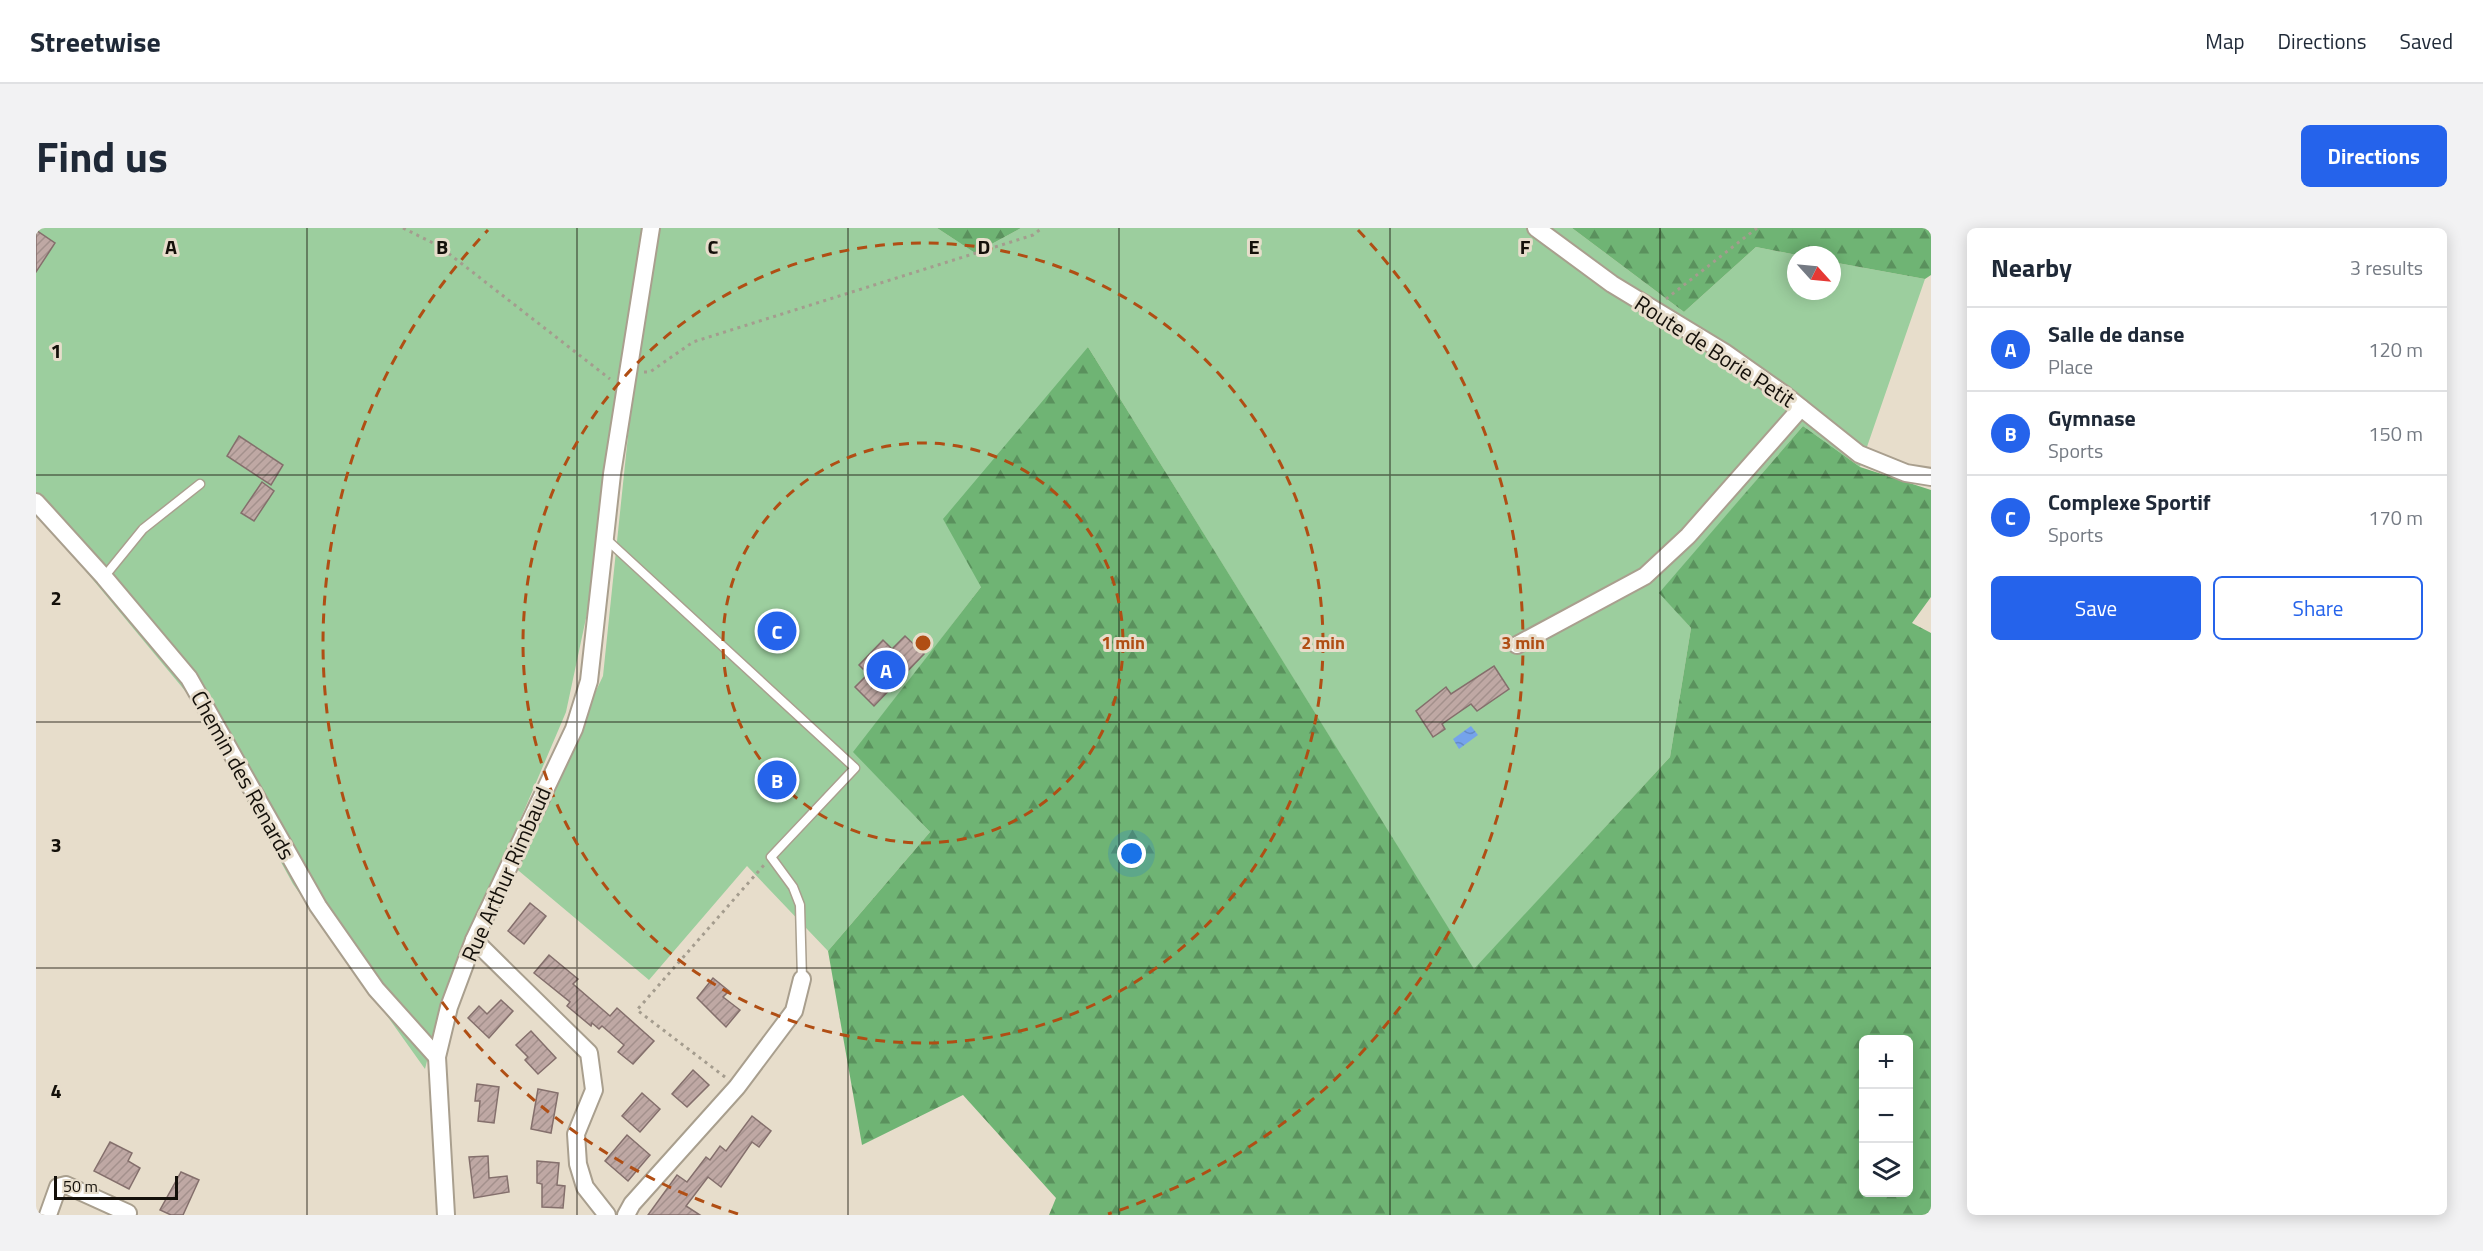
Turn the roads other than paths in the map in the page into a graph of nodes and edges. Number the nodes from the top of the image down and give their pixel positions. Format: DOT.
graph roads {
  1 [pos="651,228"];
  2 [pos="1536,228"];
  3 [pos="1801,408"];
  4 [pos="1931,477"];
  5 [pos="200,484"];
  6 [pos="36,502"];
  7 [pos="605,538"];
  8 [pos="104,577"];
  9 [pos="1517,645"];
  10 [pos="474,940"];
  11 [pos="802,979"];
  12 [pos="437,1057"];
  13 [pos="128,1213"];
  14 [pos="48,1215"];
  15 [pos="446,1215"];
  16 [pos="607,1215"];
  17 [pos="626,1215"];
  1 -- 7 [label="street, Rue Arthur Rimbaud"];
  2 -- 3 [label="street, Route de Borie Petit"];
  3 -- 4 [label="street, Route de Borie Petit"];
  3 -- 9 [label="street"];
  5 -- 8 [label="lane"];
  6 -- 8 [label="street, Chemin des Renards"];
  7 -- 10 [label="street, Rue Arthur Rimbaud"];
  7 -- 11 [label="lane"];
  8 -- 12 [label="street, Chemin des Renards"];
  10 -- 12 [label="street, Rue Arthur Rimbaud"];
  10 -- 16 [label="street"];
  11 -- 17 [label="street"];
  12 -- 15 [label="street, Rue Arthur Rimbaud"];
  13 -- 14 [label="street"];
}
